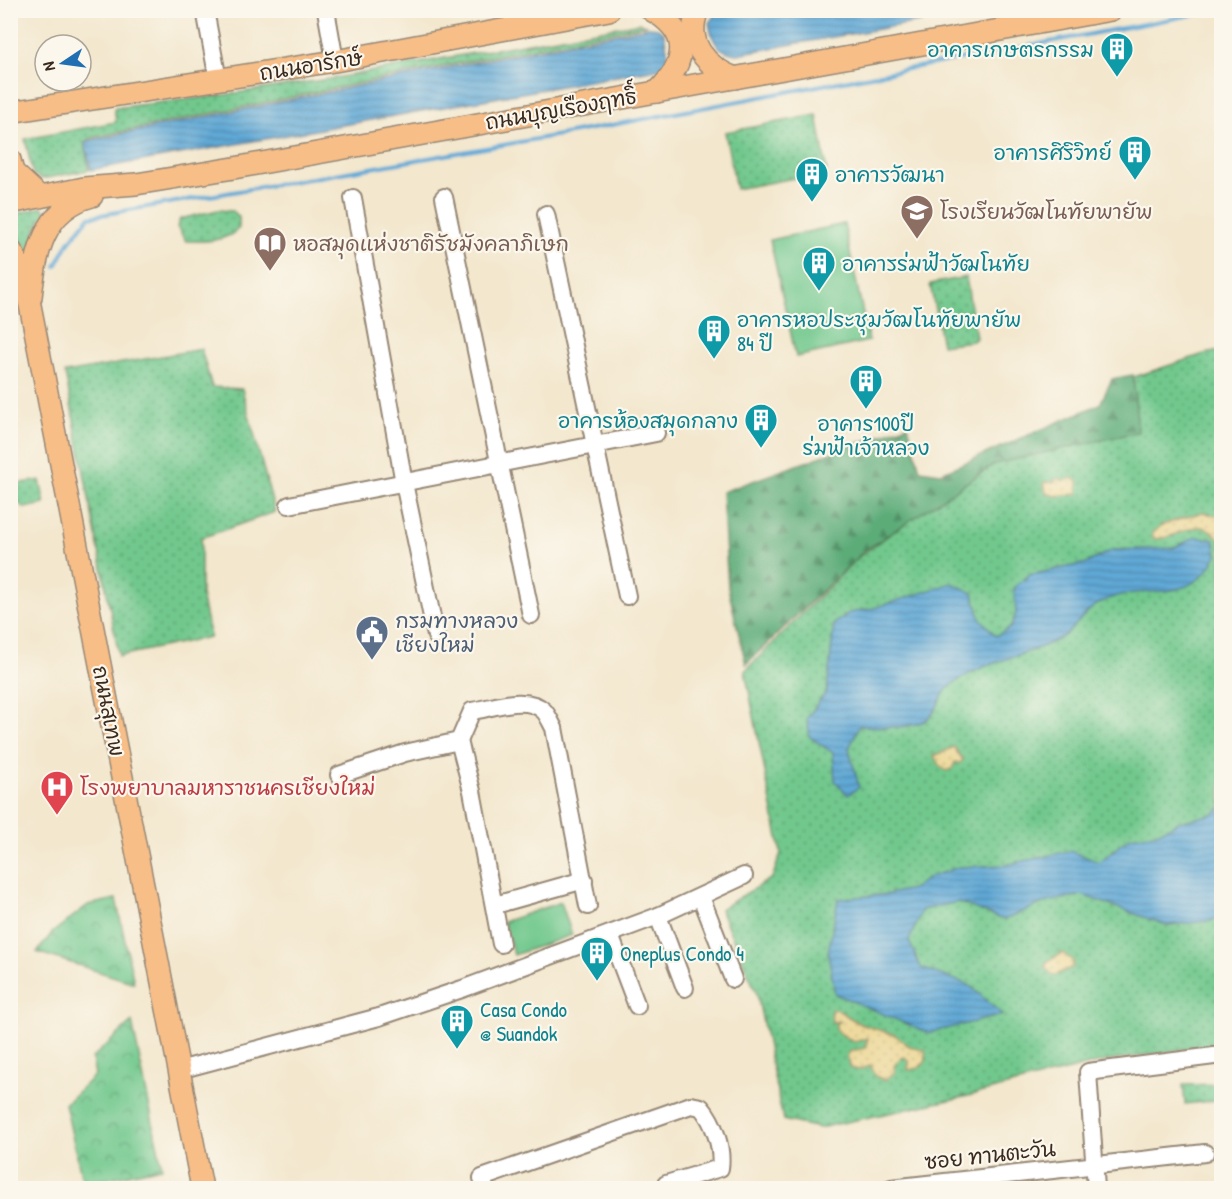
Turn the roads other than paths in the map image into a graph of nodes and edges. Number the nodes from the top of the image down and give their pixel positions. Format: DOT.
graph roads {
  1 [pos="205,10"];
  2 [pos="326,10"];
  3 [pos="609,10"];
  4 [pos="651,10"];
  5 [pos="698,10"];
  6 [pos="1111,10"];
  7 [pos="513,20"];
  8 [pos="335,61"];
  9 [pos="735,78"];
  10 [pos="218,80"];
  11 [pos="657,92"];
  12 [pos="11,114"];
  13 [pos="10,160"];
  14 [pos="136,184"];
  15 [pos="39,196"];
  16 [pos="353,198"];
  17 [pos="444,198"];
  18 [pos="10,203"];
  19 [pos="546,214"];
  20 [pos="10,249"];
  21 [pos="30,305"];
  22 [pos="656,433"];
  23 [pos="595,445"];
  24 [pos="499,465"];
  25 [pos="404,483"];
  26 [pos="289,505"];
  27 [pos="627,596"];
  28 [pos="531,615"];
  29 [pos="436,636"];
  30 [pos="459,741"];
  31 [pos="339,775"];
  32 [pos="744,876"];
  33 [pos="584,880"];
  34 [pos="701,897"];
  35 [pos="495,905"];
  36 [pos="588,906"];
  37 [pos="658,916"];
  38 [pos="610,935"];
  39 [pos="501,944"];
  40 [pos="733,979"];
  41 [pos="685,988"];
  42 [pos="637,1006"];
  43 [pos="1221,1055"];
  44 [pos="179,1070"];
  45 [pos="1205,1153"];
  46 [pos="1094,1166"];
  47 [pos="202,1188"];
  48 [pos="485,1188"];
  49 [pos="667,1188"];
  50 [pos="900,1188"];
  51 [pos="1096,1188"];
  1 -- 10 [label="street"];
  2 -- 8 [label="street"];
  3 -- 7 [label="main road, ถนนอารักษ์"];
  4 -- 11 [label="main road"];
  5 -- 9 [label="main road"];
  6 -- 9 [label="main road, ถนนบุญเรืองฤทธิ์"];
  7 -- 8 [label="main road, ถนนอารักษ์"];
  8 -- 10 [label="main road, ถนนอารักษ์"];
  9 -- 11 [label="main road, ถนนบุญเรืองฤทธิ์"];
  10 -- 12 [label="main road, ถนนอารักษ์"];
  11 -- 14 [label="main road, ถนนบุญเรืองฤทธิ์"];
  13 -- 15 [label="main road"];
  14 -- 15 [label="main road, ถนนบุญเรืองฤทธิ์"];
  14 -- 21 [label="main road, ถนนสุเทพ"];
  15 -- 18 [label="main road, ถนนบุญเรืองฤทธิ์"];
  16 -- 25 [label="street"];
  17 -- 24 [label="street"];
  19 -- 23 [label="street"];
  20 -- 21 [label="main road, ถนนสุเทพ"];
  21 -- 44 [label="main road, ถนนสุเทพ"];
  22 -- 23 [label="street"];
  23 -- 24 [label="street"];
  23 -- 27 [label="street"];
  24 -- 25 [label="street"];
  24 -- 28 [label="street"];
  25 -- 26 [label="street"];
  25 -- 29 [label="street"];
  30 -- 31 [label="street"];
  30 -- 33 [label="street"];
  30 -- 35 [label="street"];
  32 -- 34 [label="street"];
  33 -- 35 [label="street"];
  33 -- 36 [label="street"];
  34 -- 37 [label="street"];
  34 -- 40 [label="street"];
  35 -- 39 [label="street"];
  37 -- 38 [label="street"];
  37 -- 41 [label="street"];
  38 -- 42 [label="street"];
  38 -- 44 [label="street"];
  43 -- 46 [label="street"];
  44 -- 47 [label="main road, ถนนสุเทพ"];
  45 -- 46 [label="street, ซอย ทานตะวัน"];
  46 -- 50 [label="street, ซอย ทานตะวัน"];
  46 -- 51 [label="street"];
  48 -- 49 [label="street"];
}
